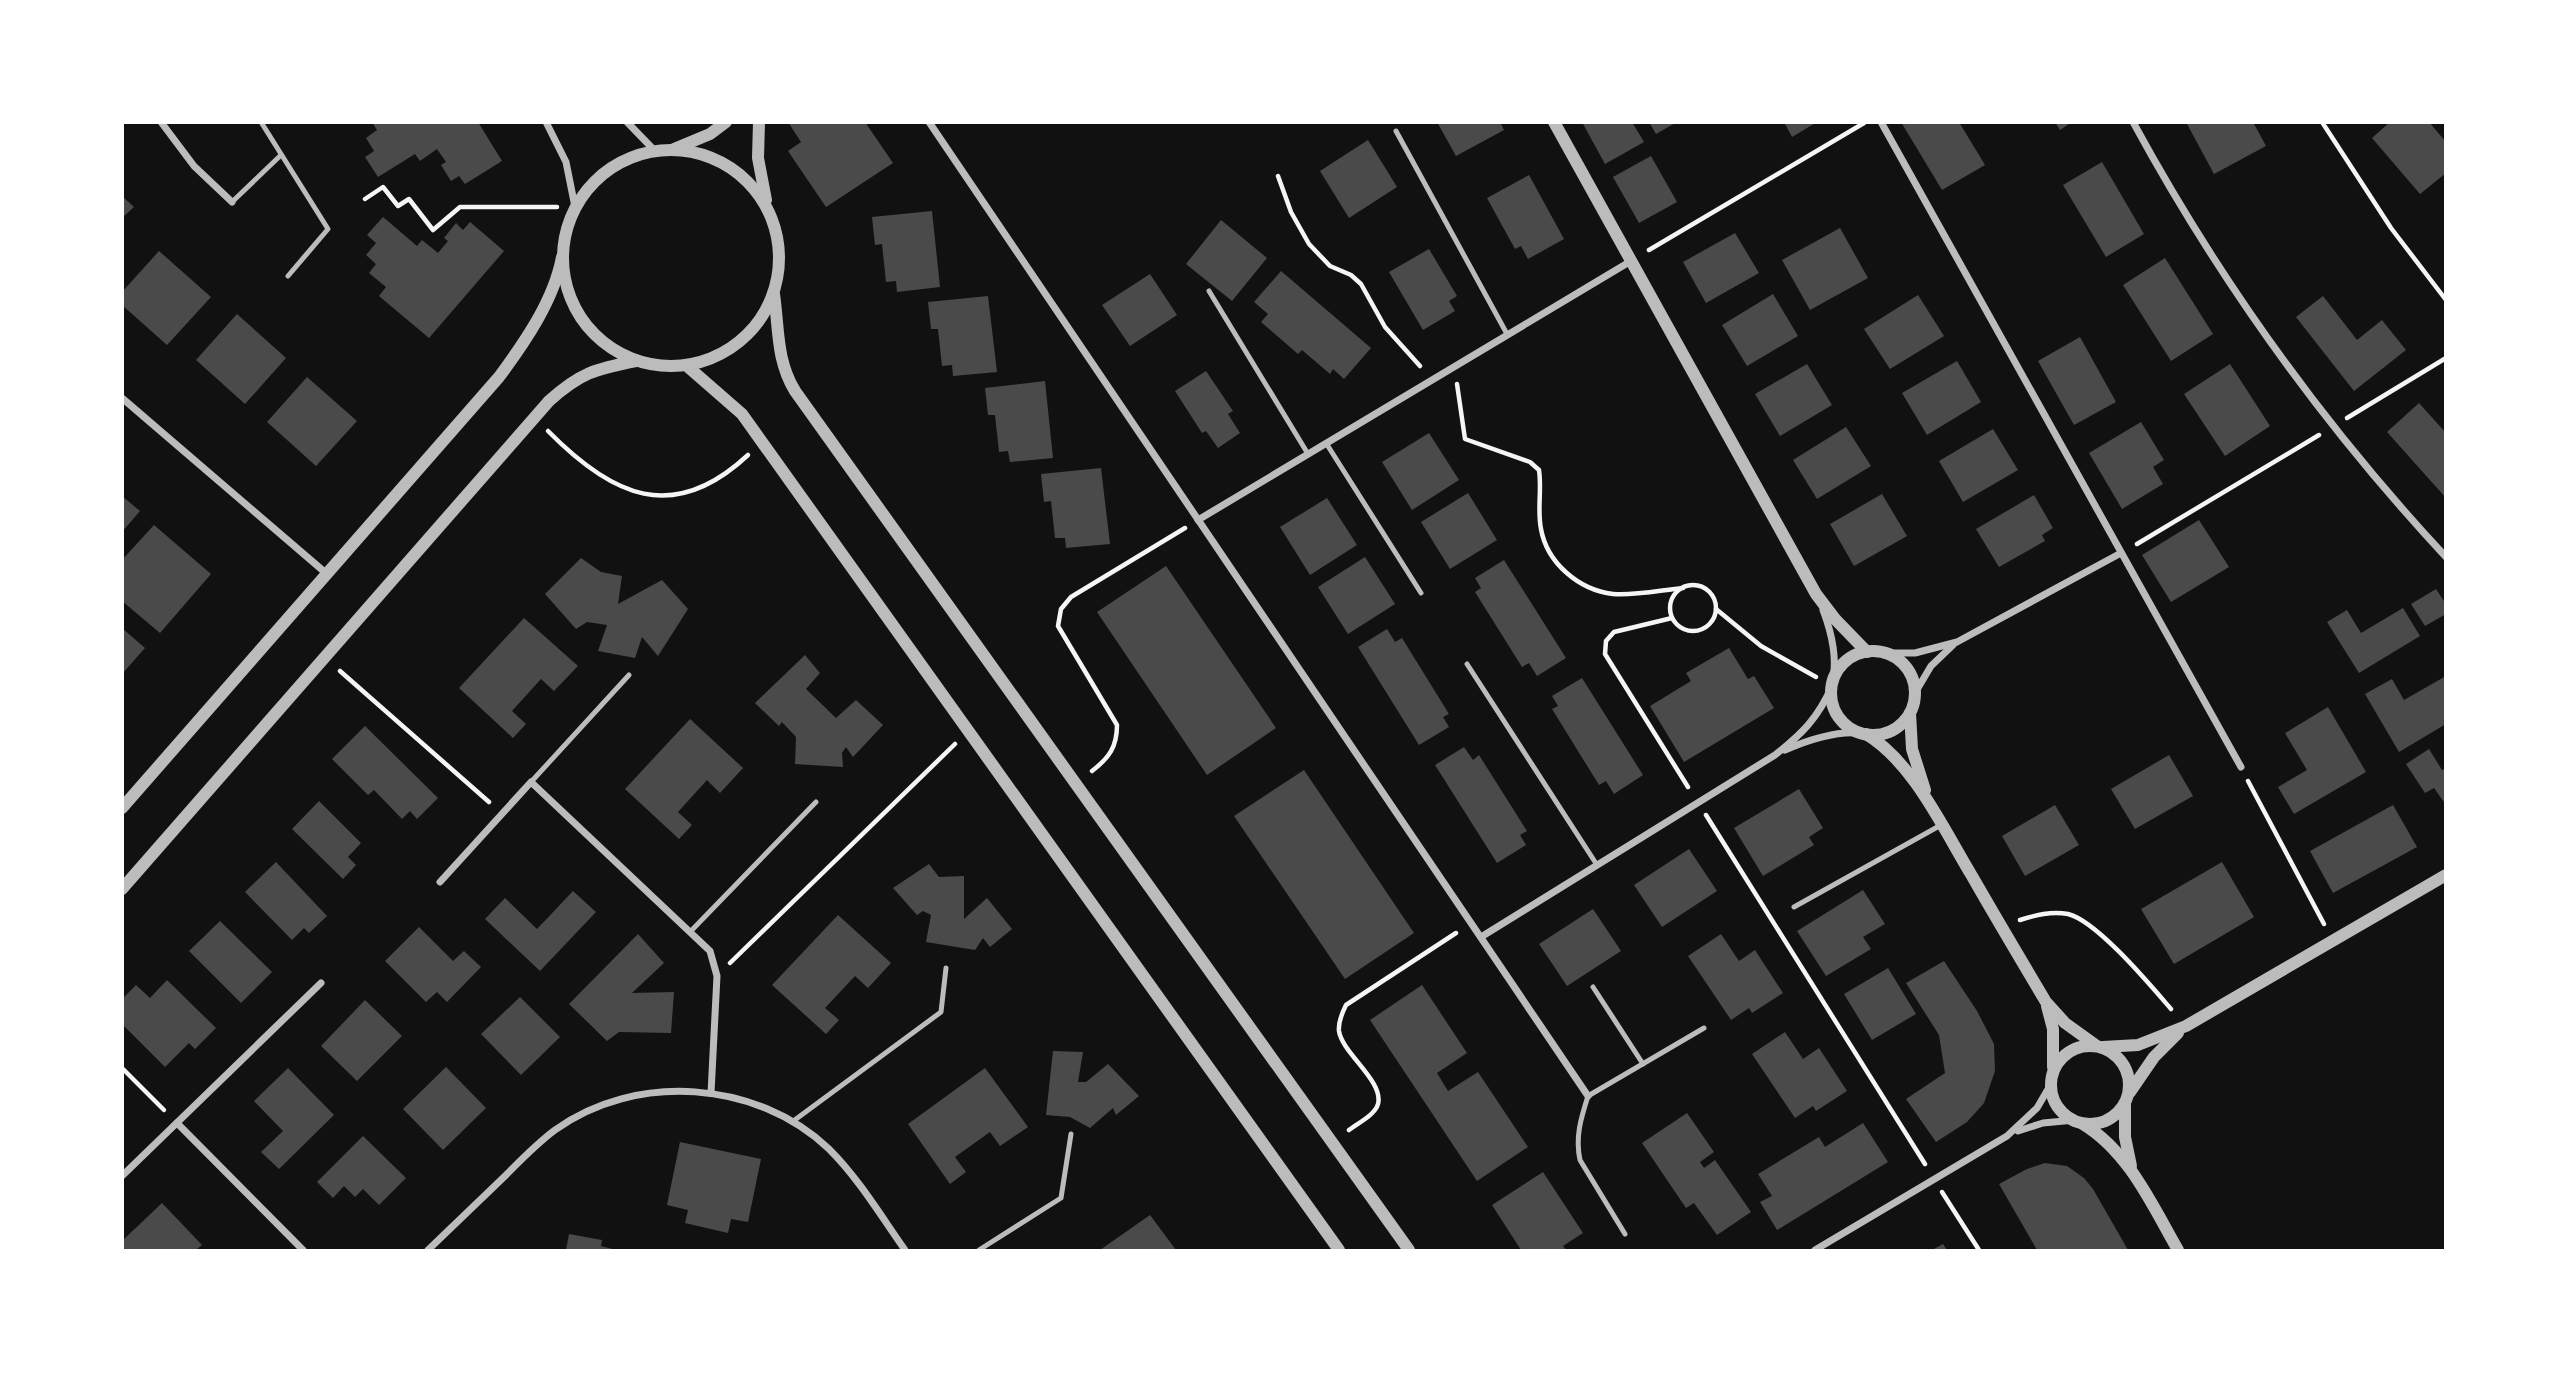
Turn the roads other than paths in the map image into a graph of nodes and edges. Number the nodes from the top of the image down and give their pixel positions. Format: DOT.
graph roads {
  1 [pos="161,122"];
  2 [pos="261,122"];
  3 [pos="546,122"];
  4 [pos="627,122"];
  5 [pos="726,122"];
  6 [pos="759,122"];
  7 [pos="929,122"];
  8 [pos="1554,122"];
  9 [pos="1881,122"];
  10 [pos="2133,122"];
  11 [pos="1396,131"];
  12 [pos="672,150"];
  13 [pos="655,151"];
  14 [pos="281,155"];
  15 [pos="232,202"];
  16 [pos="575,207"];
  17 [pos="768,211"];
  18 [pos="562,257"];
  19 [pos="1631,261"];
  20 [pos="288,276"];
  21 [pos="1209,291"];
  22 [pos="774,294"];
  23 [pos="1507,334"];
  24 [pos="636,361"];
  25 [pos="687,366"];
  26 [pos="122,398"];
  27 [pos="1326,443"];
  28 [pos="1308,454"];
  29 [pos="1198,520"];
  30 [pos="2121,553"];
  31 [pos="2445,557"];
  32 [pos="327,574"];
  33 [pos="1421,593"];
  34 [pos="1816,593"];
  35 [pos="1957,642"];
  36 [pos="1867,652"];
  37 [pos="1887,653"];
  38 [pos="1467,664"];
  39 [pos="629,675"];
  40 [pos="1832,682"];
  41 [pos="1915,693"];
  42 [pos="1910,713"];
  43 [pos="1863,734"];
  44 [pos="1775,755"];
  45 [pos="2241,767"];
  46 [pos="531,782"];
  47 [pos="816,802"];
  48 [pos="122,807"];
  49 [pos="1938,818"];
  50 [pos="1597,865"];
  51 [pos="2445,875"];
  52 [pos="440,883"];
  53 [pos="122,889"];
  54 [pos="1794,907"];
  55 [pos="690,932"];
  56 [pos="1480,937"];
  57 [pos="946,968"];
  58 [pos="321,983"];
  59 [pos="1593,987"];
  60 [pos="2042,996"];
  61 [pos="2186,1026"];
  62 [pos="1704,1028"];
  63 [pos="2100,1047"];
  64 [pos="1643,1064"];
  65 [pos="2052,1078"];
  66 [pos="711,1093"];
  67 [pos="1588,1096"];
  68 [pos="2127,1100"];
  69 [pos="792,1122"];
  70 [pos="2079,1122"];
  71 [pos="177,1123"];
  72 [pos="1072,1134"];
  73 [pos="2007,1136"];
  74 [pos="2134,1173"];
  75 [pos="122,1176"];
  76 [pos="1625,1234"];
  77 [pos="1816,1250"];
  78 [pos="303,1251"];
  79 [pos="428,1251"];
  80 [pos="905,1251"];
  81 [pos="979,1251"];
  82 [pos="1339,1251"];
  83 [pos="1409,1251"];
  84 [pos="2178,1251"];
  1 -- 15 [label="street"];
  2 -- 14 [label="lane"];
  3 -- 16 [label="street"];
  4 -- 13 [label="street"];
  5 -- 12 [label="street"];
  6 -- 17 [label="street"];
  7 -- 29 [label="street"];
  8 -- 19 [label="street"];
  9 -- 30 [label="street"];
  10 -- 31 [label="street"];
  11 -- 23 [label="lane"];
  12 -- 13 [label="street"];
  12 -- 17 [label="street"];
  13 -- 16 [label="street"];
  14 -- 15 [label="lane"];
  14 -- 20 [label="lane"];
  16 -- 18 [label="street"];
  17 -- 22 [label="street"];
  18 -- 24 [label="street"];
  18 -- 32 [label="street"];
  19 -- 23 [label="street"];
  19 -- 34 [label="street"];
  21 -- 28 [label="lane"];
  22 -- 25 [label="street"];
  22 -- 83 [label="street"];
  23 -- 27 [label="street"];
  24 -- 25 [label="street"];
  24 -- 53 [label="street"];
  25 -- 82 [label="street"];
  26 -- 32 [label="street"];
  27 -- 28 [label="street"];
  27 -- 33 [label="lane"];
  28 -- 29 [label="street"];
  29 -- 56 [label="street"];
  30 -- 35 [label="street"];
  30 -- 45 [label="street"];
  32 -- 48 [label="street"];
  34 -- 36 [label="street"];
  34 -- 40 [label="street"];
  35 -- 37 [label="street"];
  35 -- 41 [label="street"];
  36 -- 37 [label="street"];
  36 -- 40 [label="street"];
  37 -- 41 [label="street"];
  38 -- 50 [label="lane"];
  39 -- 46 [label="lane"];
  40 -- 43 [label="street"];
  40 -- 44 [label="street"];
  41 -- 42 [label="street"];
  42 -- 43 [label="street"];
  42 -- 49 [label="street"];
  43 -- 44 [label="street"];
  43 -- 49 [label="street"];
  44 -- 50 [label="street"];
  46 -- 52 [label="street"];
  46 -- 55 [label="street"];
  47 -- 55 [label="lane"];
  49 -- 54 [label="lane"];
  49 -- 60 [label="street"];
  50 -- 56 [label="street"];
  51 -- 61 [label="street"];
  55 -- 66 [label="street"];
  56 -- 67 [label="street"];
  57 -- 69 [label="lane"];
  58 -- 71 [label="street"];
  59 -- 64 [label="lane"];
  60 -- 63 [label="street"];
  60 -- 65 [label="street"];
  61 -- 63 [label="street"];
  61 -- 68 [label="street"];
  62 -- 64 [label="lane"];
  63 -- 65 [label="street"];
  63 -- 68 [label="street"];
  64 -- 67 [label="lane"];
  65 -- 70 [label="street"];
  65 -- 73 [label="street"];
  66 -- 69 [label="street"];
  66 -- 79 [label="street"];
  67 -- 76 [label="lane"];
  68 -- 70 [label="street"];
  68 -- 74 [label="street"];
  69 -- 80 [label="street"];
  70 -- 73 [label="street"];
  70 -- 74 [label="street"];
  71 -- 75 [label="street"];
  71 -- 78 [label="street"];
  72 -- 81 [label="lane"];
  73 -- 77 [label="street"];
  74 -- 84 [label="street"];
}
